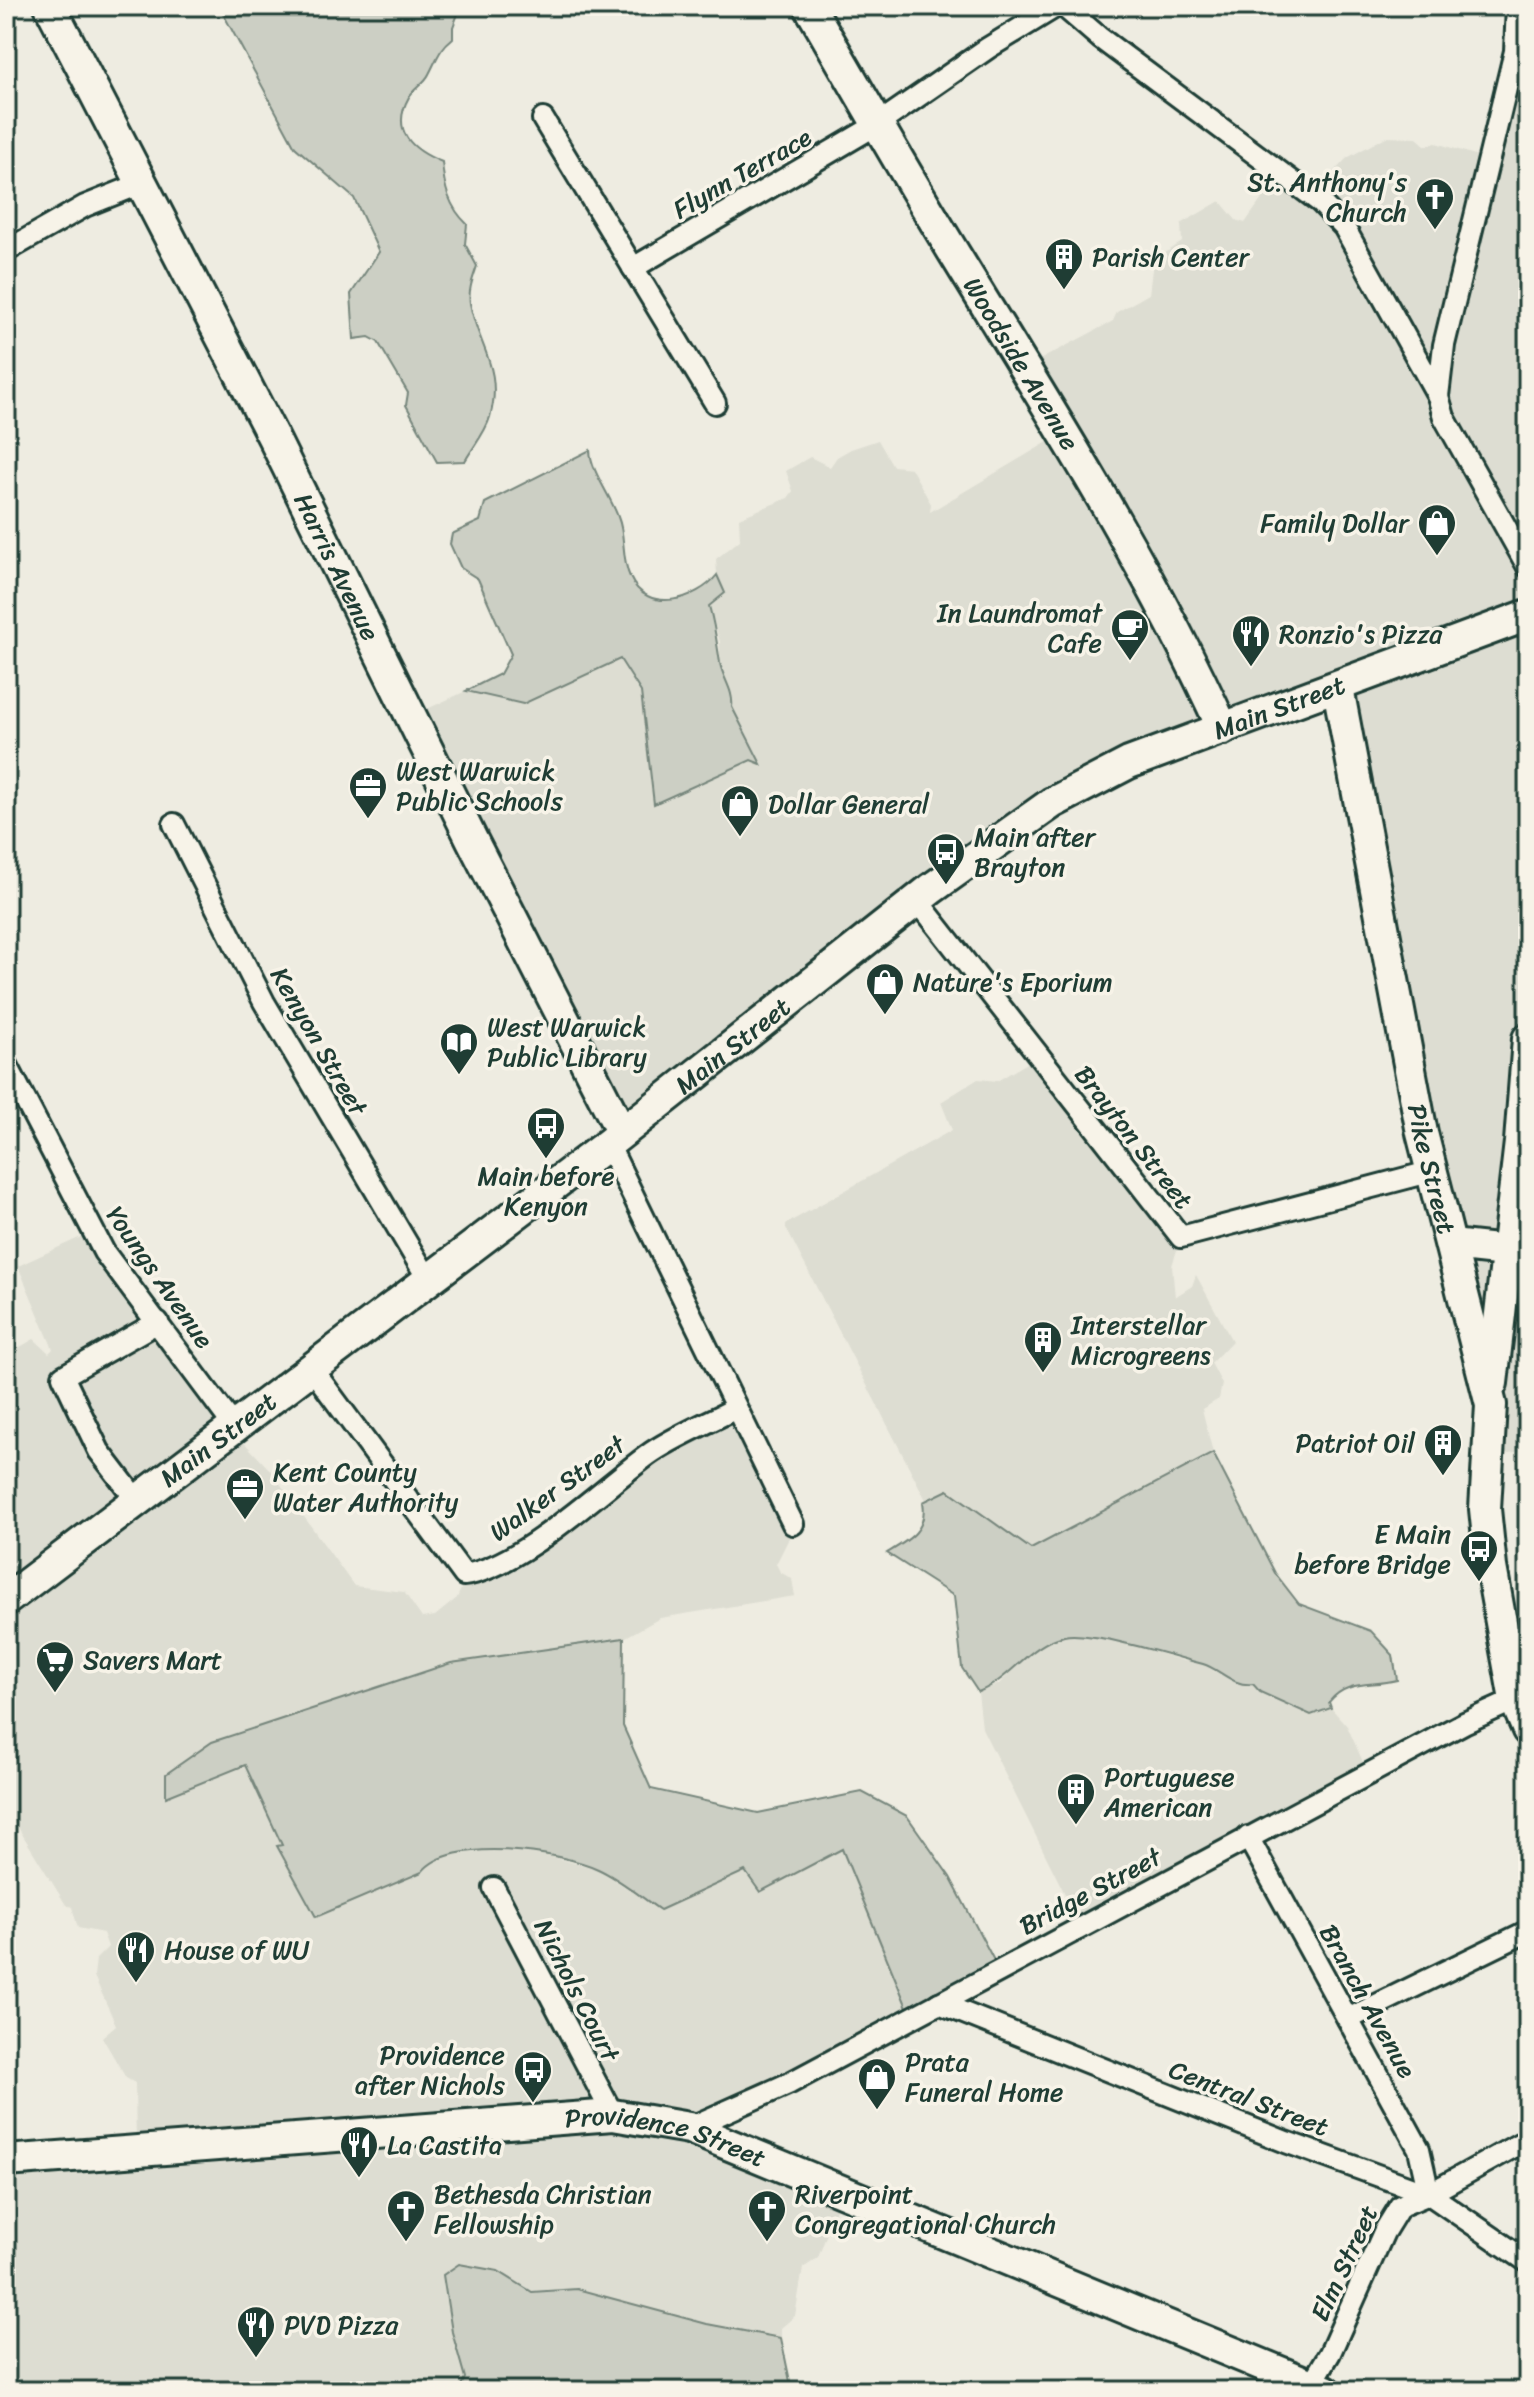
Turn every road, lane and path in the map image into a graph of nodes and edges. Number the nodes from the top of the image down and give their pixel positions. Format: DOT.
graph roads {
  1 [pos="50,6"];
  2 [pos="809,6"];
  3 [pos="1057,6"];
  4 [pos="1063,6"];
  5 [pos="1517,6"];
  6 [pos="543,119"];
  7 [pos="878,124"];
  8 [pos="140,184"];
  9 [pos="6,251"];
  10 [pos="633,268"];
  11 [pos="1438,396"];
  12 [pos="715,403"];
  13 [pos="1528,567"];
  14 [pos="1528,615"];
  15 [pos="1338,688"];
  16 [pos="1223,729"];
  17 [pos="174,824"];
  18 [pos="917,900"];
  19 [pos="1528,1039"];
  20 [pos="6,1063"];
  21 [pos="614,1137"];
  22 [pos="1433,1171"];
  23 [pos="1451,1245"];
  24 [pos="1506,1251"];
  25 [pos="428,1279"];
  26 [pos="158,1322"];
  27 [pos="312,1369"];
  28 [pos="1491,1405"];
  29 [pos="734,1409"];
  30 [pos="236,1429"];
  31 [pos="138,1502"];
  32 [pos="793,1524"];
  33 [pos="6,1600"];
  34 [pos="1515,1700"];
  35 [pos="1528,1730"];
  36 [pos="1248,1837"];
  37 [pos="494,1888"];
  38 [pos="1528,1931"];
  39 [pos="939,2003"];
  40 [pos="1348,2019"];
  41 [pos="613,2115"];
  42 [pos="689,2128"];
  43 [pos="1528,2139"];
  44 [pos="6,2161"];
  45 [pos="1429,2194"];
  46 [pos="1528,2262"];
  47 [pos="1319,2388"];
  1 -- 8 [label="main road, Harris Avenue"];
  2 -- 7 [label="main road, Woodside Avenue"];
  3 -- 7 [label="street, Flynn Terrace"];
  4 -- 11 [label="street"];
  5 -- 11 [label="street"];
  6 -- 10 [label="street"];
  7 -- 10 [label="street, Flynn Terrace"];
  7 -- 16 [label="main road, Woodside Avenue"];
  8 -- 9 [label="street"];
  8 -- 21 [label="main road, Harris Avenue"];
  10 -- 12 [label="street"];
  11 -- 13 [label="street"];
  14 -- 15 [label="main road, Main Street"];
  15 -- 16 [label="main road, Main Street"];
  15 -- 22 [label="main road, Pike Street"];
  16 -- 18 [label="main road, Main Street"];
  17 -- 25 [label="street, Kenyon Street"];
  18 -- 21 [label="main road, Main Street"];
  18 -- 22 [label="street, Brayton Street"];
  19 -- 24 [label="main road"];
  20 -- 26 [label="street, Youngs Avenue"];
  21 -- 25 [label="main road, Main Street"];
  21 -- 29 [label="street"];
  22 -- 23 [label="main road, Pike Street"];
  23 -- 24 [label="main road"];
  23 -- 28 [label="main road, Pike Street"];
  24 -- 28 [label="main road"];
  25 -- 27 [label="main road, Main Street"];
  26 -- 30 [label="street, Youngs Avenue"];
  26 -- 31 [label="street"];
  27 -- 29 [label="street, Walker Street"];
  27 -- 30 [label="main road, Main Street"];
  28 -- 34 [label="main road, Pike Street"];
  29 -- 32 [label="street"];
  30 -- 31 [label="main road, Main Street"];
  31 -- 33 [label="main road, Main Street"];
  34 -- 35 [label="main road, Pike Street"];
  34 -- 36 [label="street, Bridge Street"];
  36 -- 39 [label="street, Bridge Street"];
  36 -- 40 [label="street, Branch Avenue"];
  37 -- 41 [label="street, Nichols Court"];
  38 -- 40 [label="street"];
  39 -- 42 [label="street, Bridge Street"];
  39 -- 45 [label="street, Central Street"];
  40 -- 45 [label="street, Branch Avenue"];
  41 -- 42 [label="main road, Providence Street"];
  41 -- 44 [label="main road, Providence Street"];
  42 -- 47 [label="main road, Providence Street"];
  43 -- 45 [label="street, Elm Street"];
  45 -- 46 [label="street, Central Street"];
  45 -- 47 [label="street, Elm Street"];
}
